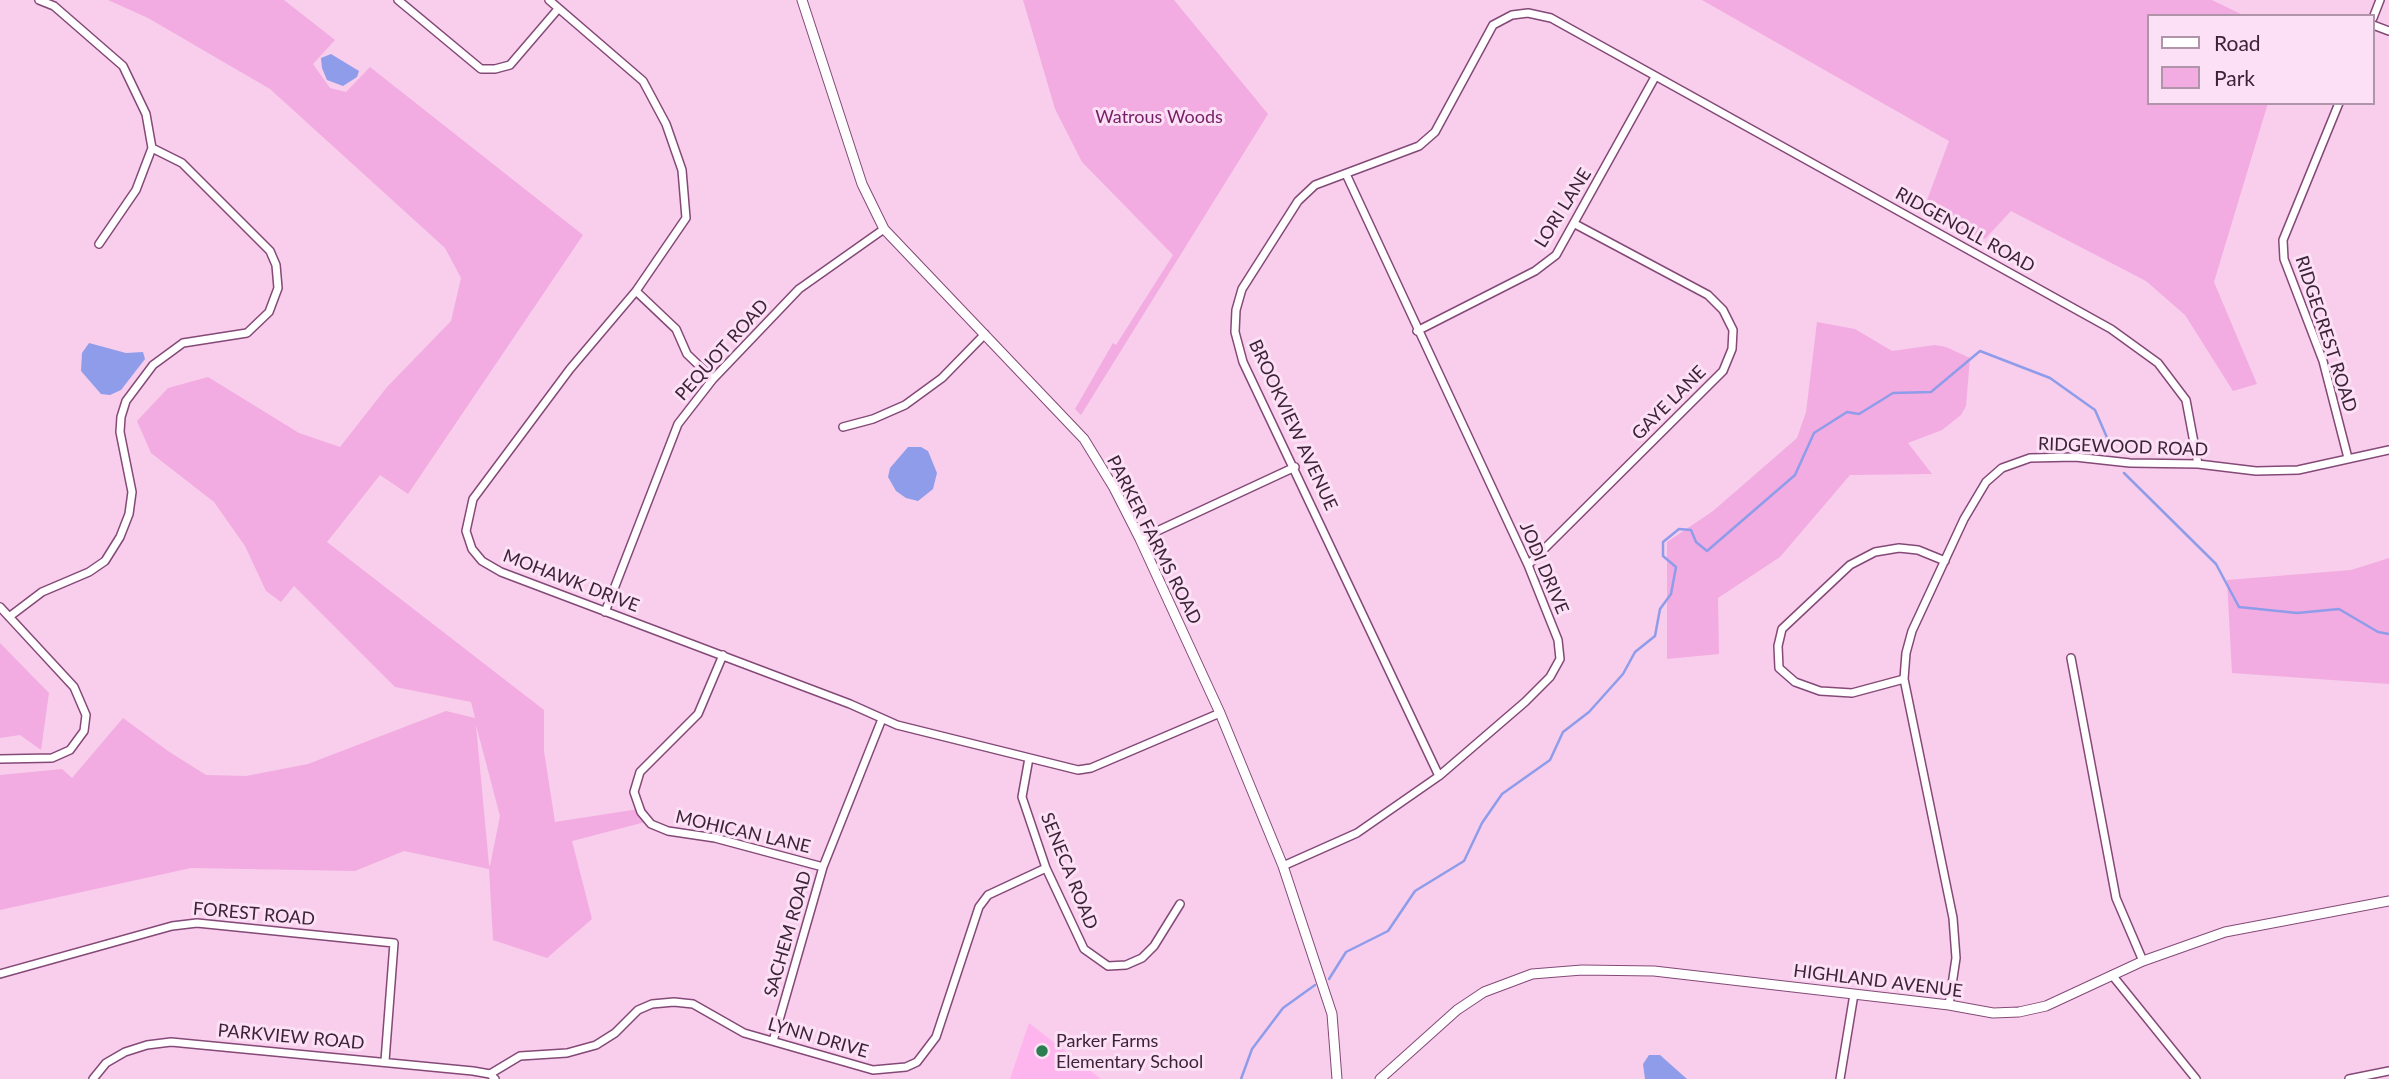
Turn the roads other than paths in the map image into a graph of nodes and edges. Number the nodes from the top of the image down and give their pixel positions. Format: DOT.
graph roads {
  1 [pos="39,0"];
  2 [pos="398,0"];
  3 [pos="549,0"];
  4 [pos="802,0"];
  5 [pos="558,9"];
  6 [pos="1655,77"];
  7 [pos="2338,105"];
  8 [pos="152,148"];
  9 [pos="1346,174"];
  10 [pos="1575,224"];
  11 [pos="884,229"];
  12 [pos="99,244"];
  13 [pos="636,291"];
  14 [pos="1417,331"];
  15 [pos="985,334"];
  16 [pos="712,379"];
  17 [pos="843,427"];
  18 [pos="2389,450"];
  19 [pos="2348,458"];
  20 [pos="2198,464"];
  21 [pos="1295,467"];
  22 [pos="1140,539"];
  23 [pos="1945,561"];
  24 [pos="1528,565"];
  25 [pos="0,607"];
  26 [pos="605,612"];
  27 [pos="9,617"];
  28 [pos="723,655"];
  29 [pos="2071,658"];
  30 [pos="1905,679"];
  31 [pos="1220,713"];
  32 [pos="882,719"];
  33 [pos="1029,758"];
  34 [pos="0,759"];
  35 [pos="1439,776"];
  36 [pos="1283,866"];
  37 [pos="823,867"];
  38 [pos="1046,868"];
  39 [pos="2389,901"];
  40 [pos="1180,904"];
  41 [pos="2143,961"];
  42 [pos="0,974"];
  43 [pos="2112,975"];
  44 [pos="1854,994"];
  45 [pos="1949,1005"];
  46 [pos="773,1041"];
  47 [pos="385,1061"];
  48 [pos="2389,1071"];
  49 [pos="492,1076"];
  50 [pos="93,1079"];
  51 [pos="1337,1079"];
  52 [pos="1380,1079"];
  53 [pos="1840,1079"];
  54 [pos="2196,1079"];
  55 [pos="2349,1079"];
  1 -- 8 [label="street"];
  2 -- 5 [label="street"];
  3 -- 5 [label="street, MOHAWK DRIVE"];
  4 -- 11 [label="street, PARKER FARMS ROAD"];
  5 -- 13 [label="street, MOHAWK DRIVE"];
  6 -- 9 [label="street, BROOKVIEW AVENUE"];
  6 -- 10 [label="street, LORI LANE"];
  6 -- 20 [label="street, RIDGENOLL ROAD"];
  7 -- 19 [label="street, RIDGECREST ROAD"];
  8 -- 12 [label="street"];
  8 -- 27 [label="street"];
  9 -- 14 [label="street, JODI DRIVE"];
  9 -- 21 [label="street, BROOKVIEW AVENUE"];
  10 -- 14 [label="street, LORI LANE"];
  10 -- 24 [label="street, GAYE LANE"];
  11 -- 15 [label="street, PARKER FARMS ROAD"];
  11 -- 16 [label="street, PEQUOT ROAD"];
  13 -- 16 [label="street"];
  13 -- 26 [label="street, MOHAWK DRIVE"];
  14 -- 24 [label="street, JODI DRIVE"];
  15 -- 17 [label="street"];
  15 -- 22 [label="street, PARKER FARMS ROAD"];
  16 -- 26 [label="street, PEQUOT ROAD"];
  18 -- 19 [label="street, RIDGEWOOD ROAD"];
  19 -- 20 [label="street, RIDGEWOOD ROAD"];
  20 -- 23 [label="street, RIDGEWOOD ROAD"];
  21 -- 22 [label="street"];
  21 -- 35 [label="street, BROOKVIEW AVENUE"];
  22 -- 31 [label="street, PARKER FARMS ROAD"];
  23 -- 30 [label="street, RIDGEWOOD ROAD"];
  23 -- 30 [label="street"];
  24 -- 35 [label="street, JODI DRIVE"];
  25 -- 27 [label="street"];
  26 -- 28 [label="street, MOHAWK DRIVE"];
  27 -- 34 [label="street"];
  28 -- 32 [label="street, MOHAWK DRIVE"];
  28 -- 37 [label="street, MOHICAN LANE"];
  29 -- 41 [label="street"];
  30 -- 45 [label="street, RIDGEWOOD ROAD"];
  31 -- 33 [label="street, MOHAWK DRIVE"];
  31 -- 36 [label="street, PARKER FARMS ROAD"];
  32 -- 33 [label="street, MOHAWK DRIVE"];
  32 -- 37 [label="street, SACHEM ROAD"];
  33 -- 38 [label="street, SENECA ROAD"];
  35 -- 36 [label="street, JODI DRIVE"];
  36 -- 51 [label="street, PARKER FARMS ROAD"];
  37 -- 46 [label="street, SACHEM ROAD"];
  38 -- 40 [label="street, SENECA ROAD"];
  38 -- 46 [label="street, LYNN DRIVE"];
  39 -- 41 [label="street, HIGHLAND AVENUE"];
  41 -- 43 [label="street, HIGHLAND AVENUE"];
  42 -- 47 [label="street, FOREST ROAD"];
  43 -- 45 [label="street, HIGHLAND AVENUE"];
  43 -- 54 [label="street"];
  44 -- 45 [label="street, HIGHLAND AVENUE"];
  44 -- 52 [label="street, HIGHLAND AVENUE"];
  44 -- 53 [label="street"];
  46 -- 49 [label="street, LYNN DRIVE"];
  47 -- 49 [label="street, PARKVIEW ROAD"];
  47 -- 50 [label="street, PARKVIEW ROAD"];
  48 -- 55 [label="street"];
}
